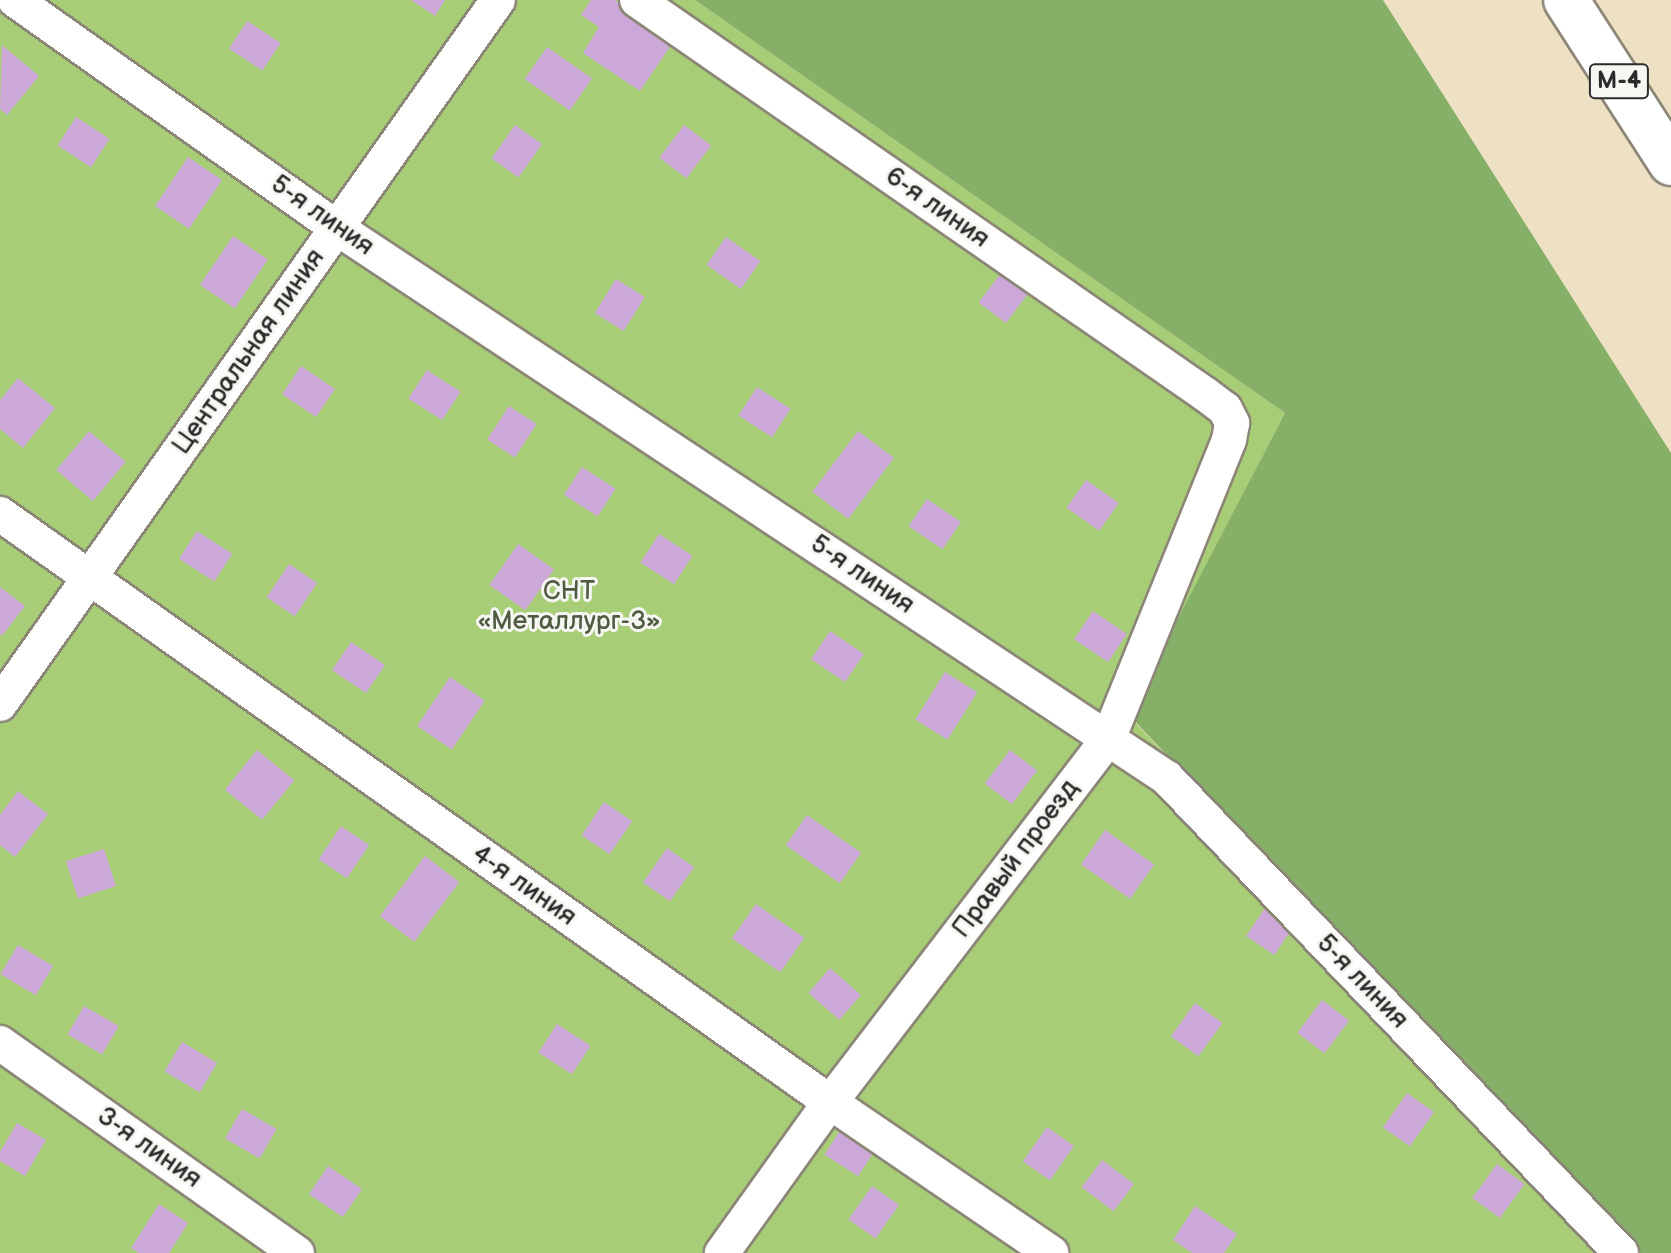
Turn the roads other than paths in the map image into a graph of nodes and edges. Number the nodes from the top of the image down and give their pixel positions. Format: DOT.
graph roads {
  1 [pos="15,0"];
  2 [pos="498,0"];
  3 [pos="637,0"];
  4 [pos="1566,0"];
  5 [pos="1671,163"];
  6 [pos="337,228"];
  7 [pos="1232,423"];
  8 [pos="0,514"];
  9 [pos="89,577"];
  10 [pos="0,704"];
  11 [pos="1108,739"];
  12 [pos="0,1043"];
  13 [pos="830,1102"];
  14 [pos="297,1253"];
  15 [pos="722,1253"];
  16 [pos="1051,1253"];
  17 [pos="1621,1253"];
  1 -- 6 [label="lane, 5-я линия"];
  2 -- 6 [label="lane, Центральная линия"];
  3 -- 7 [label="lane, 6-я линия"];
  4 -- 5 [label="highway, М-4"];
  6 -- 9 [label="lane, Центральная линия"];
  6 -- 11 [label="lane, 5-я линия"];
  7 -- 11 [label="lane, Правый проезд"];
  8 -- 9 [label="lane, 4-я линия"];
  9 -- 10 [label="lane, Центральная линия"];
  9 -- 13 [label="lane, 4-я линия"];
  11 -- 13 [label="lane, Правый проезд"];
  11 -- 17 [label="lane, 5-я линия"];
  12 -- 14 [label="lane, 3-я линия"];
  13 -- 15 [label="lane, Правый проезд"];
  13 -- 16 [label="lane, 4-я линия"];
}
